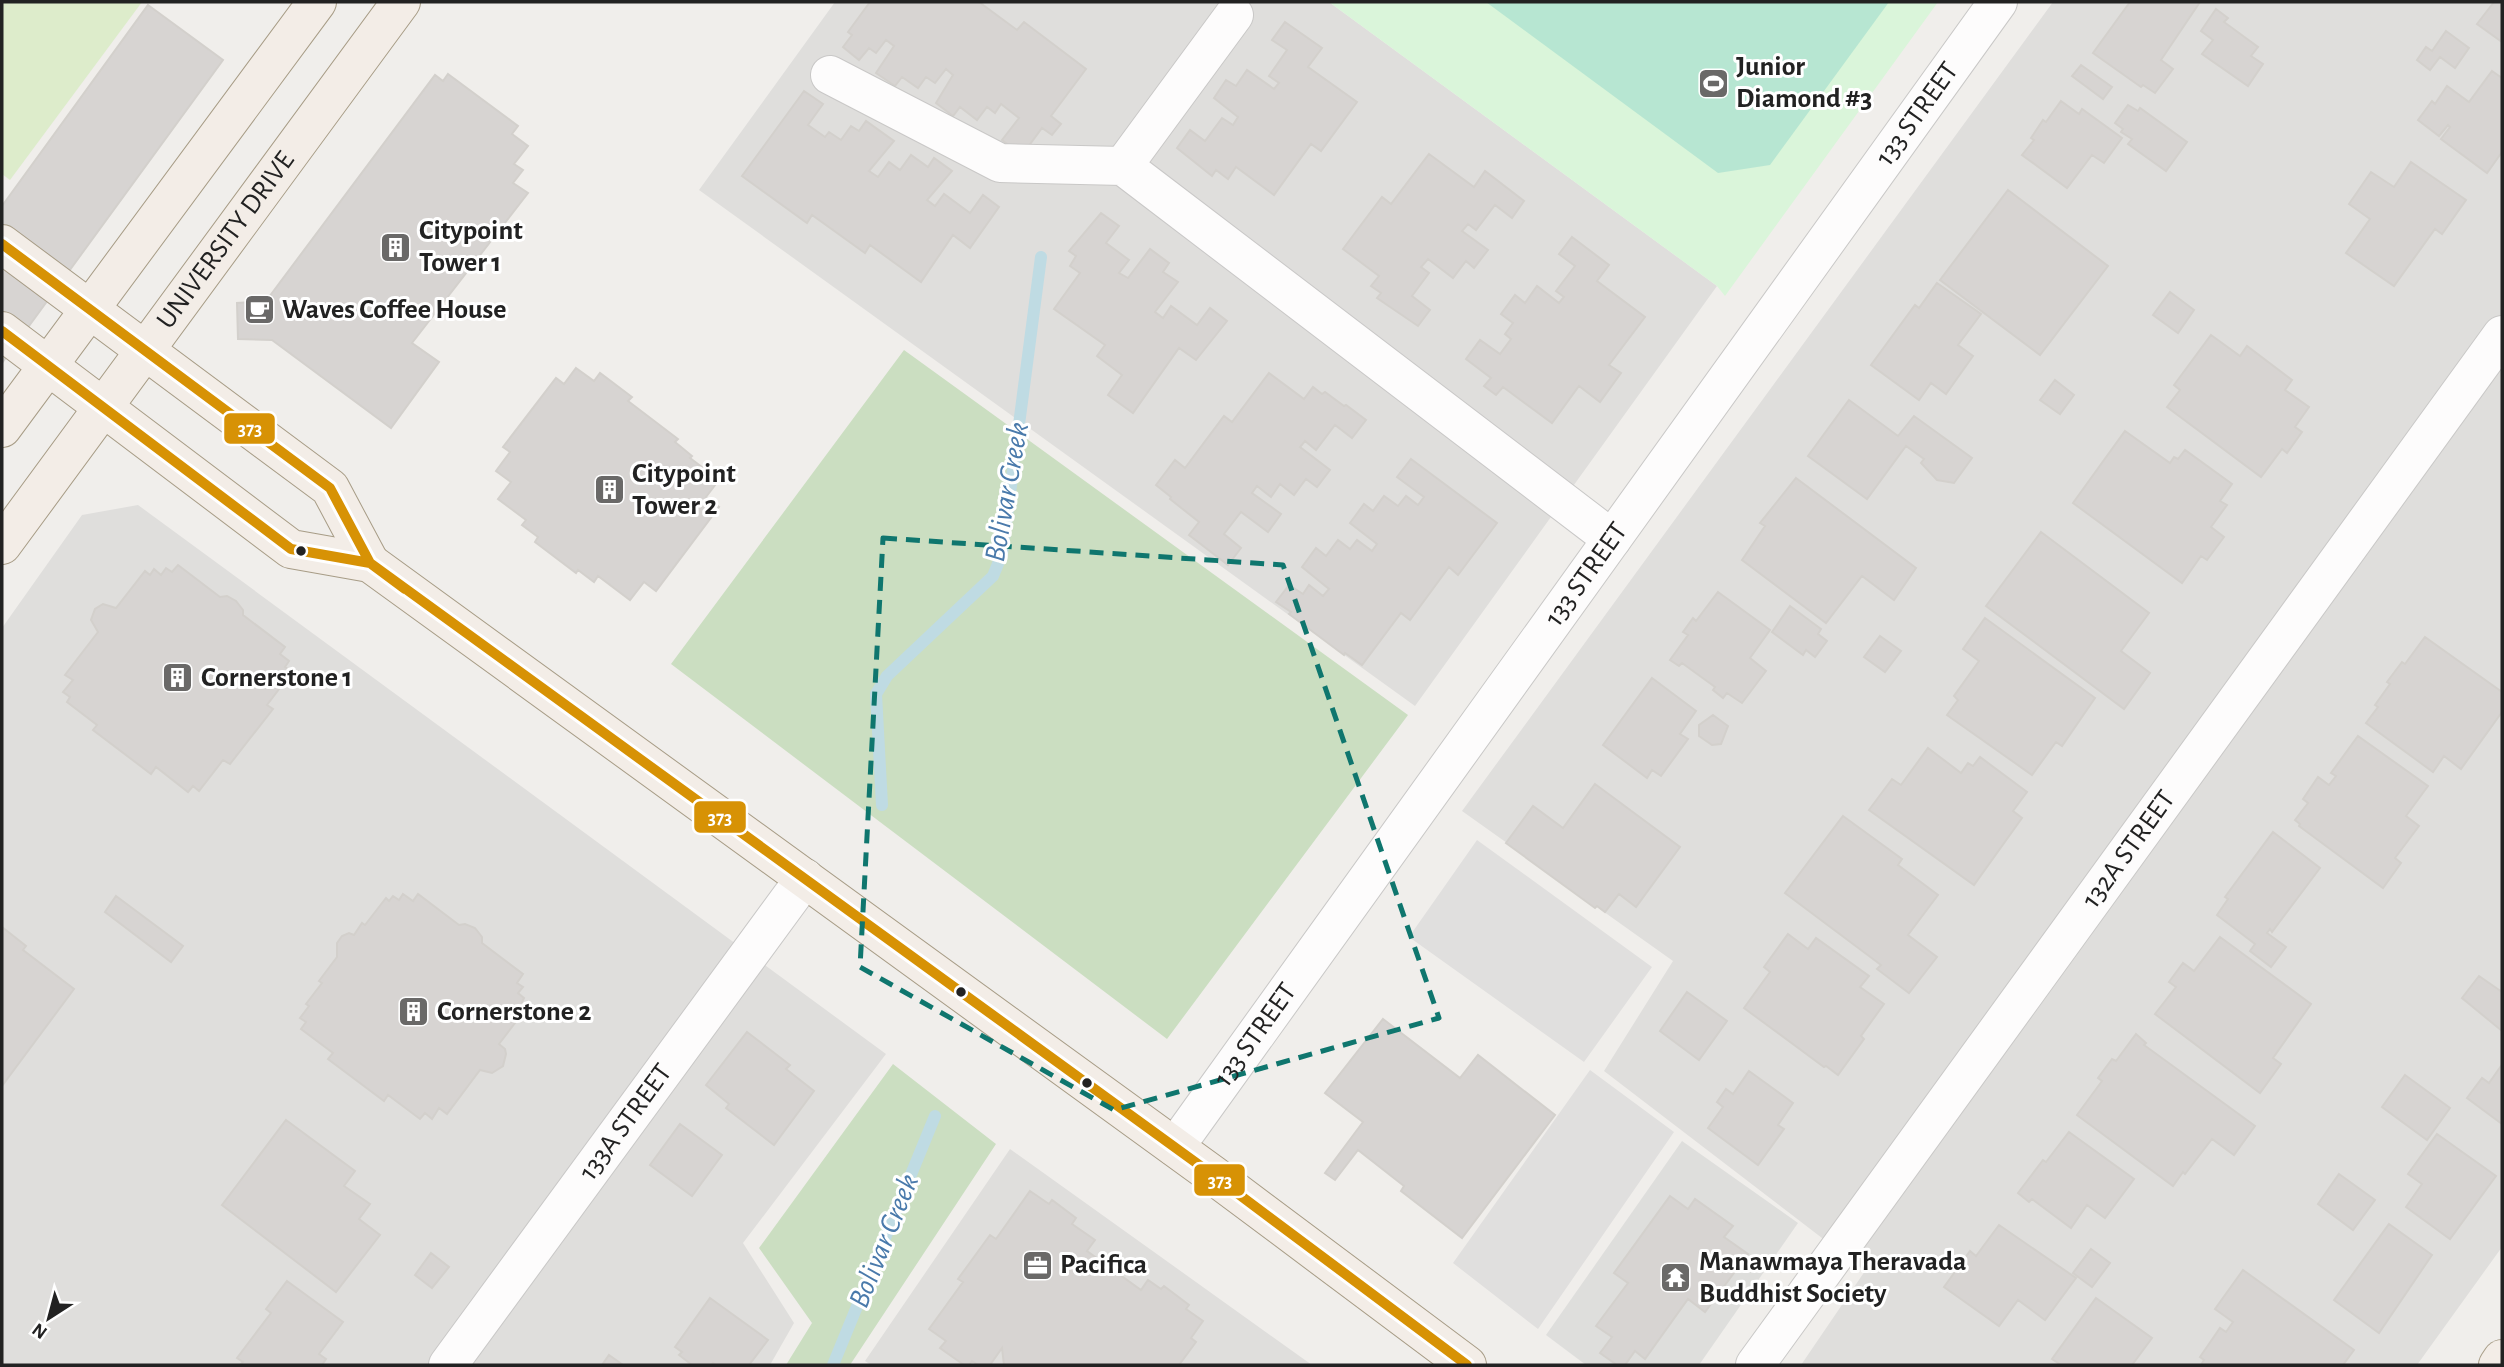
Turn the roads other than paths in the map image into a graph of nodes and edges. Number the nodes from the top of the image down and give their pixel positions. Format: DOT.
graph roads {
  1 [pos="317,2"];
  2 [pos="401,2"];
  3 [pos="1998,2"];
  4 [pos="1234,15"];
  5 [pos="831,75"];
  6 [pos="1123,166"];
  7 [pos="2,244"];
  8 [pos="90,310"];
  9 [pos="2,331"];
  10 [pos="2502,335"];
  11 [pos="144,350"];
  12 [pos="49,365"];
  13 [pos="103,406"];
  14 [pos="2,428"];
  15 [pos="1612,538"];
  16 [pos="2,545"];
  17 [pos="370,563"];
  18 [pos="805,878"];
  19 [pos="1175,1147"];
  20 [pos="2502,1359"];
  21 [pos="448,1365"];
  22 [pos="1467,1365"];
  23 [pos="1755,1365"];
  24 [pos="2498,1365"];
  1 -- 8 [label="main road"];
  2 -- 11 [label="main road, UNIVERSITY DRIVE"];
  3 -- 15 [label="street, 133 STREET"];
  4 -- 6 [label="street"];
  5 -- 6 [label="street"];
  6 -- 15 [label="street"];
  7 -- 8 [label="main road"];
  8 -- 11 [label="main road"];
  8 -- 12 [label="main road"];
  9 -- 12 [label="main road"];
  10 -- 23 [label="street, 132A STREET"];
  11 -- 13 [label="main road, UNIVERSITY DRIVE"];
  11 -- 17 [label="main road"];
  12 -- 13 [label="main road"];
  12 -- 14 [label="main road"];
  13 -- 16 [label="main road, UNIVERSITY DRIVE"];
  13 -- 17 [label="main road"];
  15 -- 19 [label="street, 133 STREET"];
  17 -- 18 [label="main road"];
  18 -- 19 [label="main road"];
  18 -- 21 [label="street, 133A STREET"];
  19 -- 22 [label="main road"];
  20 -- 24 [label="main road"];
}
